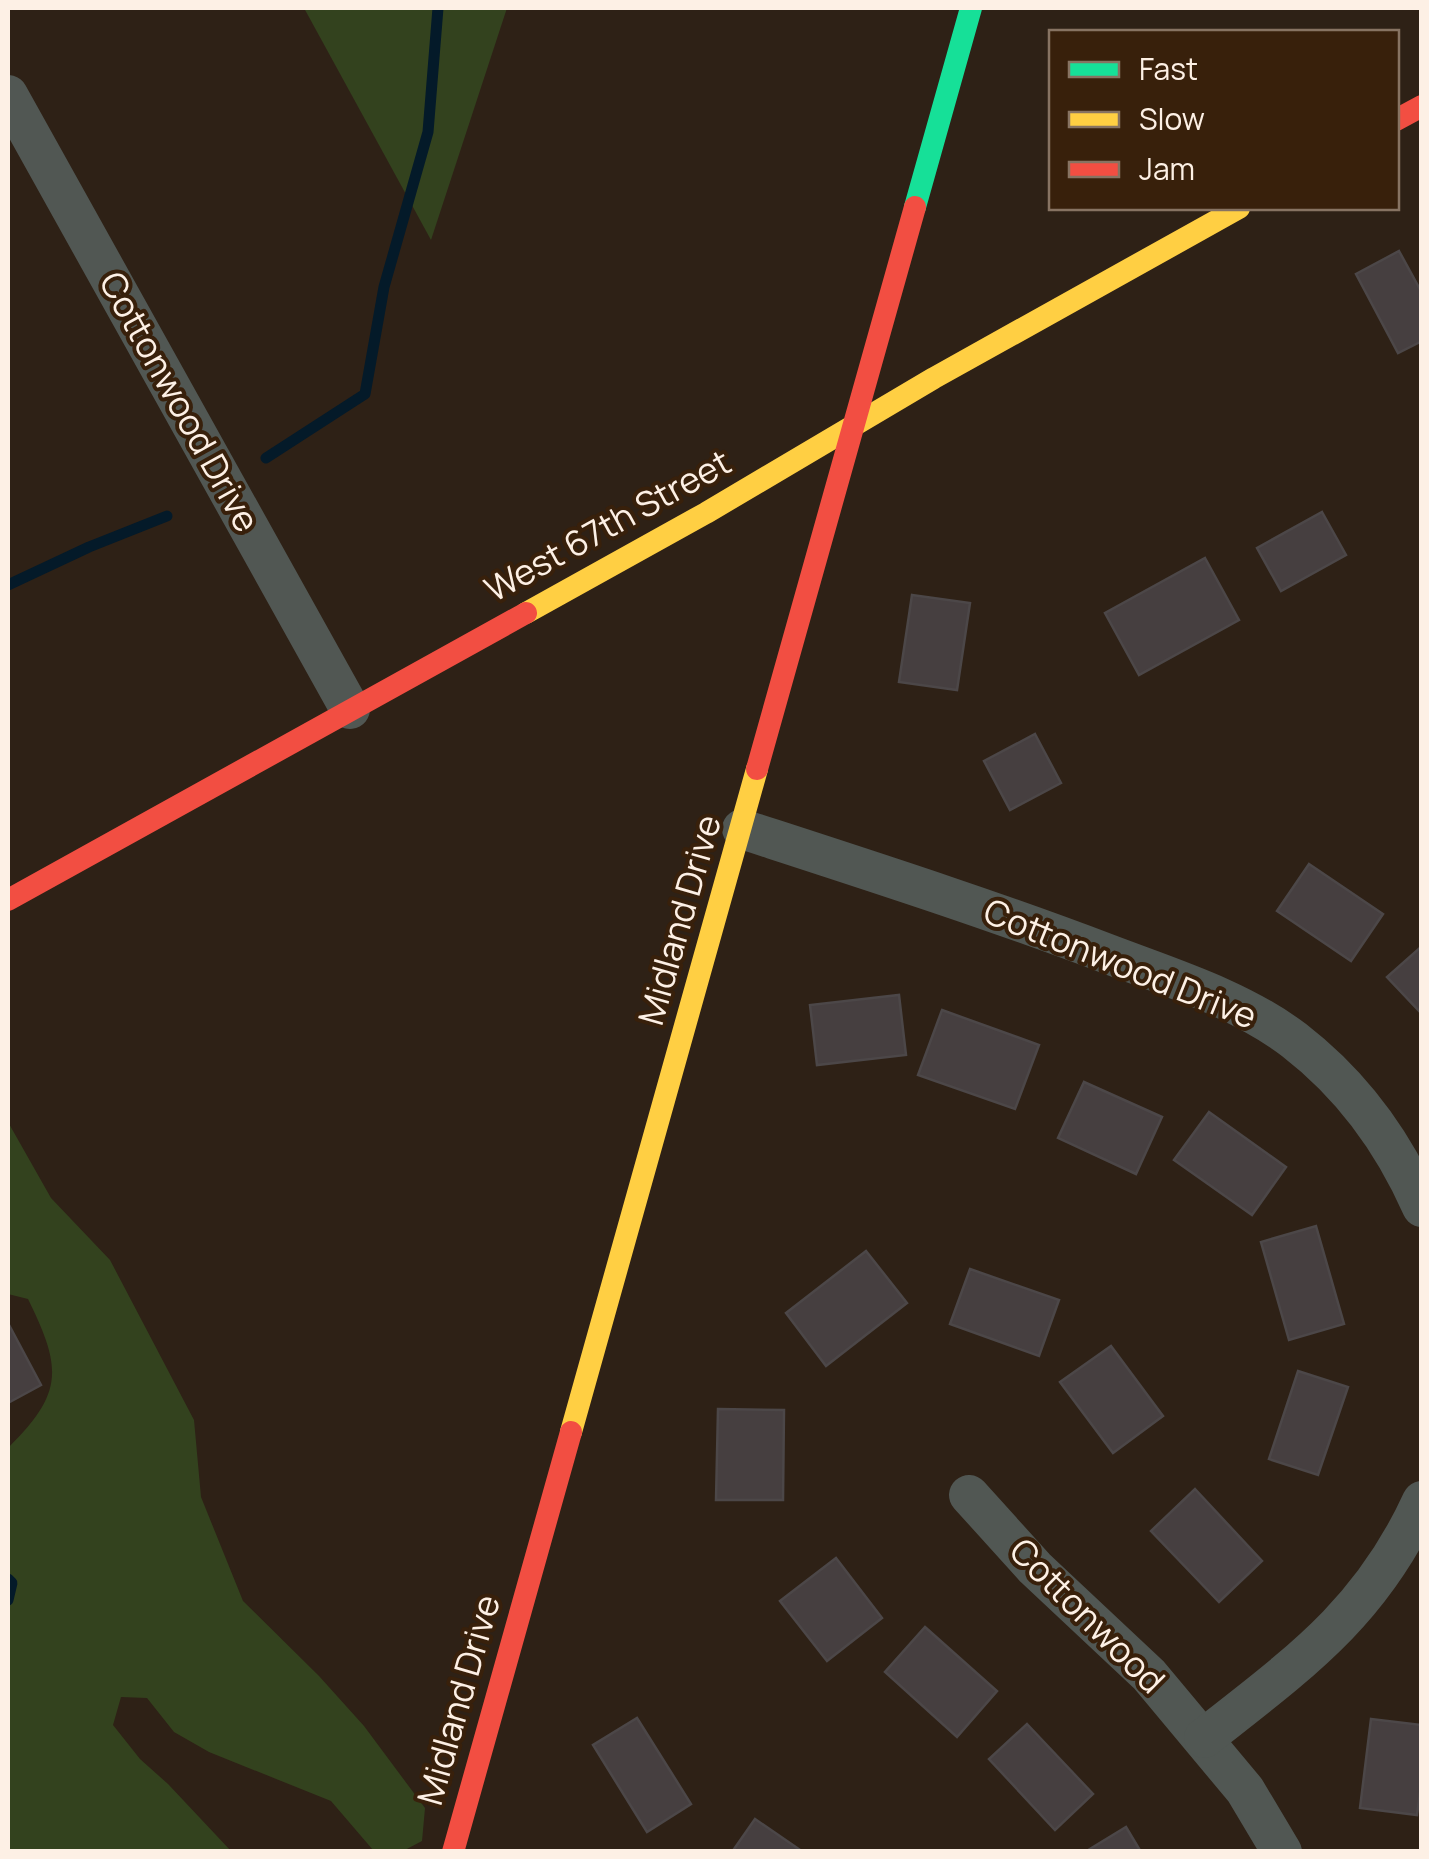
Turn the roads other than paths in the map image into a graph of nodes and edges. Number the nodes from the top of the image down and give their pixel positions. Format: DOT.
graph roads {
  1 [pos="971,8"];
  2 [pos="8,95"];
  3 [pos="1422,106"];
  4 [pos="1399,118"];
  5 [pos="1235,210"];
  6 [pos="853,426"];
  7 [pos="350,709"];
  8 [pos="742,829"];
  9 [pos="8,900"];
  10 [pos="1422,1207"];
  11 [pos="969,1496"];
  12 [pos="1422,1501"];
  13 [pos="1204,1738"];
  14 [pos="453,1852"];
  15 [pos="1282,1852"];
  1 -- 6 [label="street, Midland Drive"];
  2 -- 7 [label="street, Cottonwood Drive"];
  3 -- 4 [label="street"];
  5 -- 6 [label="street, West 67th Street"];
  6 -- 7 [label="street, West 67th Street"];
  6 -- 8 [label="street, Midland Drive"];
  7 -- 9 [label="street, West 67th Street"];
  8 -- 10 [label="street, Cottonwood Drive"];
  8 -- 14 [label="street, Midland Drive"];
  11 -- 13 [label="street, Cottonwood"];
  12 -- 13 [label="street"];
  13 -- 15 [label="street"];
}
